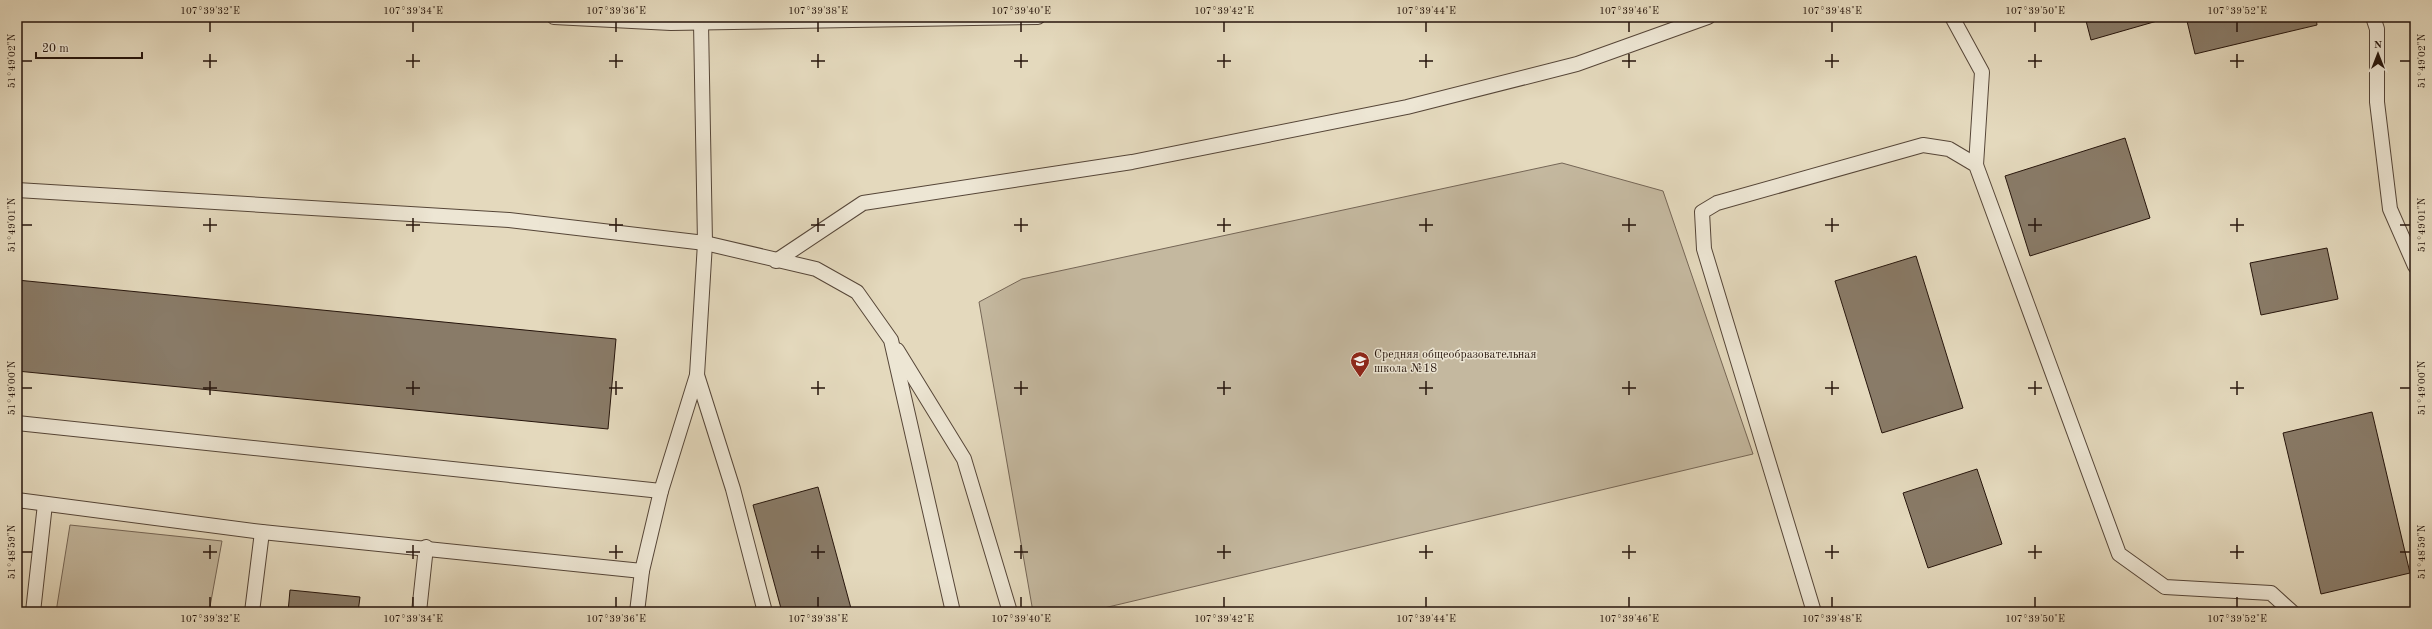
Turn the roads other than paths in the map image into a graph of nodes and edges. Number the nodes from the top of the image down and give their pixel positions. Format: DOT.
graph roads {
  1 [pos="554,17"];
  2 [pos="1038,17"];
  3 [pos="1708,17"];
  4 [pos="1952,17"];
  5 [pos="2373,17"];
  6 [pos="701,23"];
  7 [pos="1976,164"];
  8 [pos="17,190"];
  9 [pos="705,243"];
  10 [pos="776,260"];
  11 [pos="2415,266"];
  12 [pos="891,340"];
  13 [pos="697,375"];
  14 [pos="17,423"];
  15 [pos="661,491"];
  16 [pos="17,500"];
  17 [pos="45,504"];
  18 [pos="262,532"];
  19 [pos="426,547"];
  20 [pos="642,571"];
  21 [pos="33,612"];
  22 [pos="252,612"];
  23 [pos="419,612"];
  24 [pos="637,612"];
  25 [pos="765,612"];
  26 [pos="953,612"];
  27 [pos="1010,612"];
  28 [pos="1814,612"];
  29 [pos="2292,612"];
  1 -- 6 [label="lane"];
  2 -- 6 [label="lane"];
  3 -- 10 [label="lane"];
  4 -- 7 [label="lane"];
  5 -- 11 [label="lane"];
  6 -- 9 [label="lane"];
  7 -- 28 [label="lane"];
  7 -- 29 [label="lane"];
  8 -- 9 [label="lane"];
  9 -- 10 [label="lane"];
  9 -- 13 [label="lane"];
  10 -- 12 [label="lane"];
  12 -- 26 [label="lane"];
  12 -- 27 [label="lane"];
  13 -- 15 [label="lane"];
  13 -- 25 [label="lane"];
  14 -- 15 [label="lane"];
  15 -- 20 [label="lane"];
  16 -- 17 [label="lane"];
  17 -- 18 [label="lane"];
  17 -- 21 [label="lane"];
  18 -- 19 [label="lane"];
  18 -- 22 [label="lane"];
  19 -- 20 [label="lane"];
  19 -- 23 [label="lane"];
  20 -- 24 [label="lane"];
}
